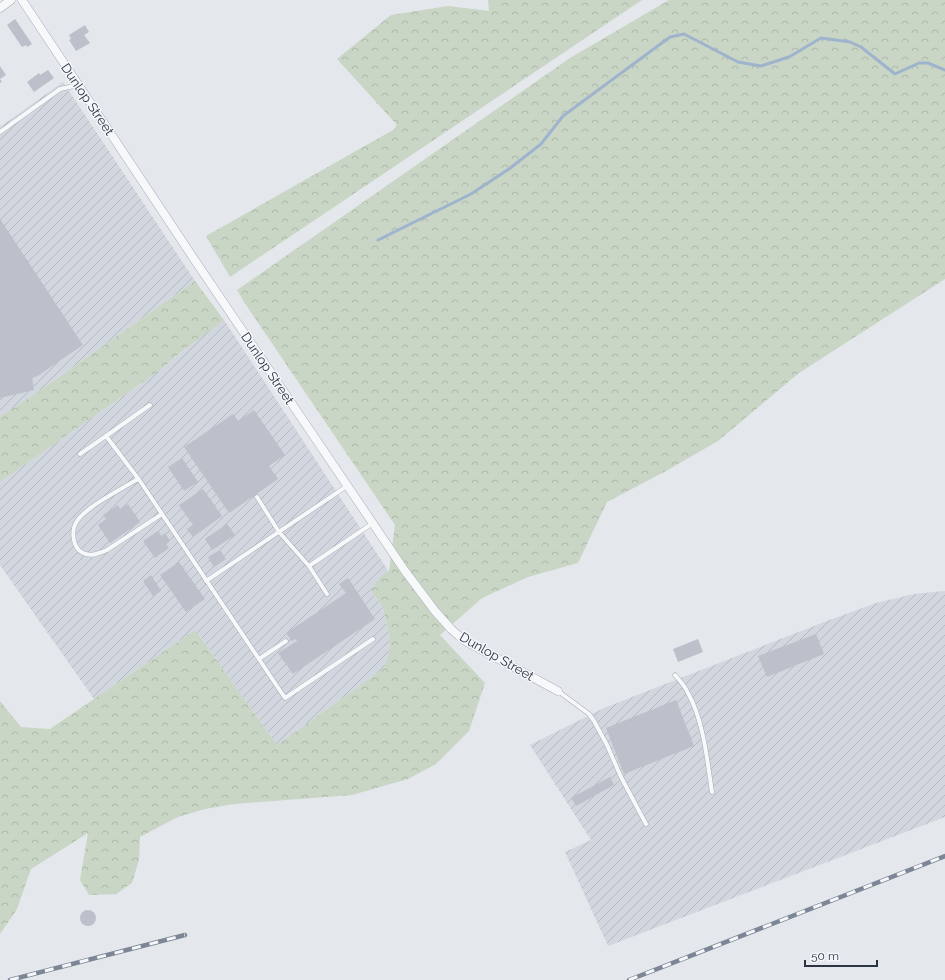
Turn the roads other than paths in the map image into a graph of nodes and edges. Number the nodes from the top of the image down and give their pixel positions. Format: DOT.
graph roads {
  1 [pos="11,0"];
  2 [pos="22,0"];
  3 [pos="0,8"];
  4 [pos="80,85"];
  5 [pos="0,132"];
  6 [pos="150,405"];
  7 [pos="106,436"];
  8 [pos="80,454"];
  9 [pos="138,479"];
  10 [pos="348,485"];
  11 [pos="257,497"];
  12 [pos="162,514"];
  13 [pos="373,523"];
  14 [pos="279,532"];
  15 [pos="309,566"];
  16 [pos="206,581"];
  17 [pos="327,594"];
  18 [pos="373,639"];
  19 [pos="286,641"];
  20 [pos="259,659"];
  21 [pos="675,675"];
  22 [pos="558,691"];
  23 [pos="712,792"];
  24 [pos="646,824"];
  1 -- 3 [label="street"];
  2 -- 4 [label="street, Dunlop Street"];
  4 -- 5 [label="lane"];
  4 -- 10 [label="street, Dunlop Street"];
  6 -- 7 [label="lane"];
  7 -- 8 [label="lane"];
  7 -- 9 [label="lane"];
  9 -- 12 [label="lane"];
  9 -- 12 [label="lane"];
  10 -- 13 [label="street, Dunlop Street"];
  10 -- 14 [label="lane"];
  11 -- 14 [label="lane"];
  12 -- 16 [label="lane"];
  13 -- 15 [label="lane"];
  13 -- 22 [label="street, Dunlop Street"];
  14 -- 15 [label="lane"];
  14 -- 16 [label="lane"];
  15 -- 17 [label="lane"];
  16 -- 20 [label="lane"];
  18 -- 20 [label="lane"];
  19 -- 20 [label="lane"];
  21 -- 23 [label="lane"];
  22 -- 24 [label="lane"];
}
